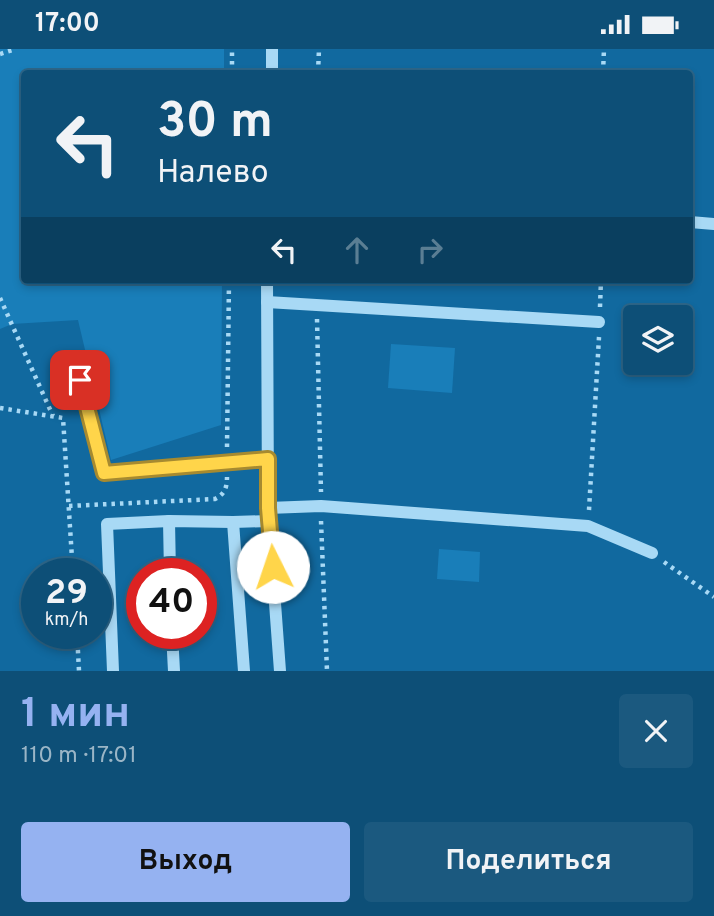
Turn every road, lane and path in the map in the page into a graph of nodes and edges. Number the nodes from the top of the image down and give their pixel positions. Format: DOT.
graph roads {
  1 [pos="16,49"];
  2 [pos="232,49"];
  3 [pos="272,49"];
  4 [pos="319,49"];
  5 [pos="604,49"];
  6 [pos="0,54"];
  7 [pos="232,70"];
  8 [pos="272,70"];
  9 [pos="318,70"];
  10 [pos="603,70"];
  11 [pos="693,222"];
  12 [pos="714,223"];
  13 [pos="229,284"];
  14 [pos="267,284"];
  15 [pos="601,284"];
  16 [pos="0,298"];
  17 [pos="267,302"];
  18 [pos="317,305"];
  19 [pos="599,322"];
  20 [pos="74,357"];
  21 [pos="0,408"];
  22 [pos="53,416"];
  23 [pos="268,459"];
  24 [pos="227,462"];
  25 [pos="68,506"];
  26 [pos="321,506"];
  27 [pos="269,514"];
  28 [pos="169,521"];
  29 [pos="233,522"];
  30 [pos="588,526"];
  31 [pos="652,553"];
  32 [pos="72,558"];
  33 [pos="170,558"];
  34 [pos="714,597"];
  35 [pos="78,649"];
  36 [pos="173,649"];
  37 [pos="79,671"];
  38 [pos="113,671"];
  39 [pos="174,671"];
  40 [pos="244,671"];
  41 [pos="280,671"];
  42 [pos="327,671"];
  1 -- 6 [label="path"];
  2 -- 7 [label="path"];
  3 -- 8 [label="street"];
  4 -- 9 [label="path"];
  5 -- 10 [label="path"];
  11 -- 12 [label="street"];
  13 -- 24 [label="path"];
  14 -- 17 [label="street"];
  15 -- 19 [label="path"];
  16 -- 22 [label="path"];
  17 -- 18 [label="street"];
  17 -- 23 [label="street"];
  18 -- 19 [label="street"];
  18 -- 26 [label="path"];
  19 -- 30 [label="path"];
  20 -- 24 [label="street"];
  21 -- 22 [label="path"];
  22 -- 25 [label="path"];
  23 -- 24 [label="street"];
  23 -- 27 [label="street"];
  24 -- 25 [label="path"];
  25 -- 32 [label="path"];
  26 -- 27 [label="street"];
  26 -- 30 [label="street"];
  26 -- 42 [label="path"];
  27 -- 29 [label="street"];
  27 -- 41 [label="street"];
  28 -- 29 [label="street"];
  28 -- 33 [label="street"];
  28 -- 38 [label="street"];
  29 -- 40 [label="street"];
  30 -- 31 [label="street"];
  31 -- 34 [label="path"];
  35 -- 37 [label="path"];
  36 -- 39 [label="street"];
}
